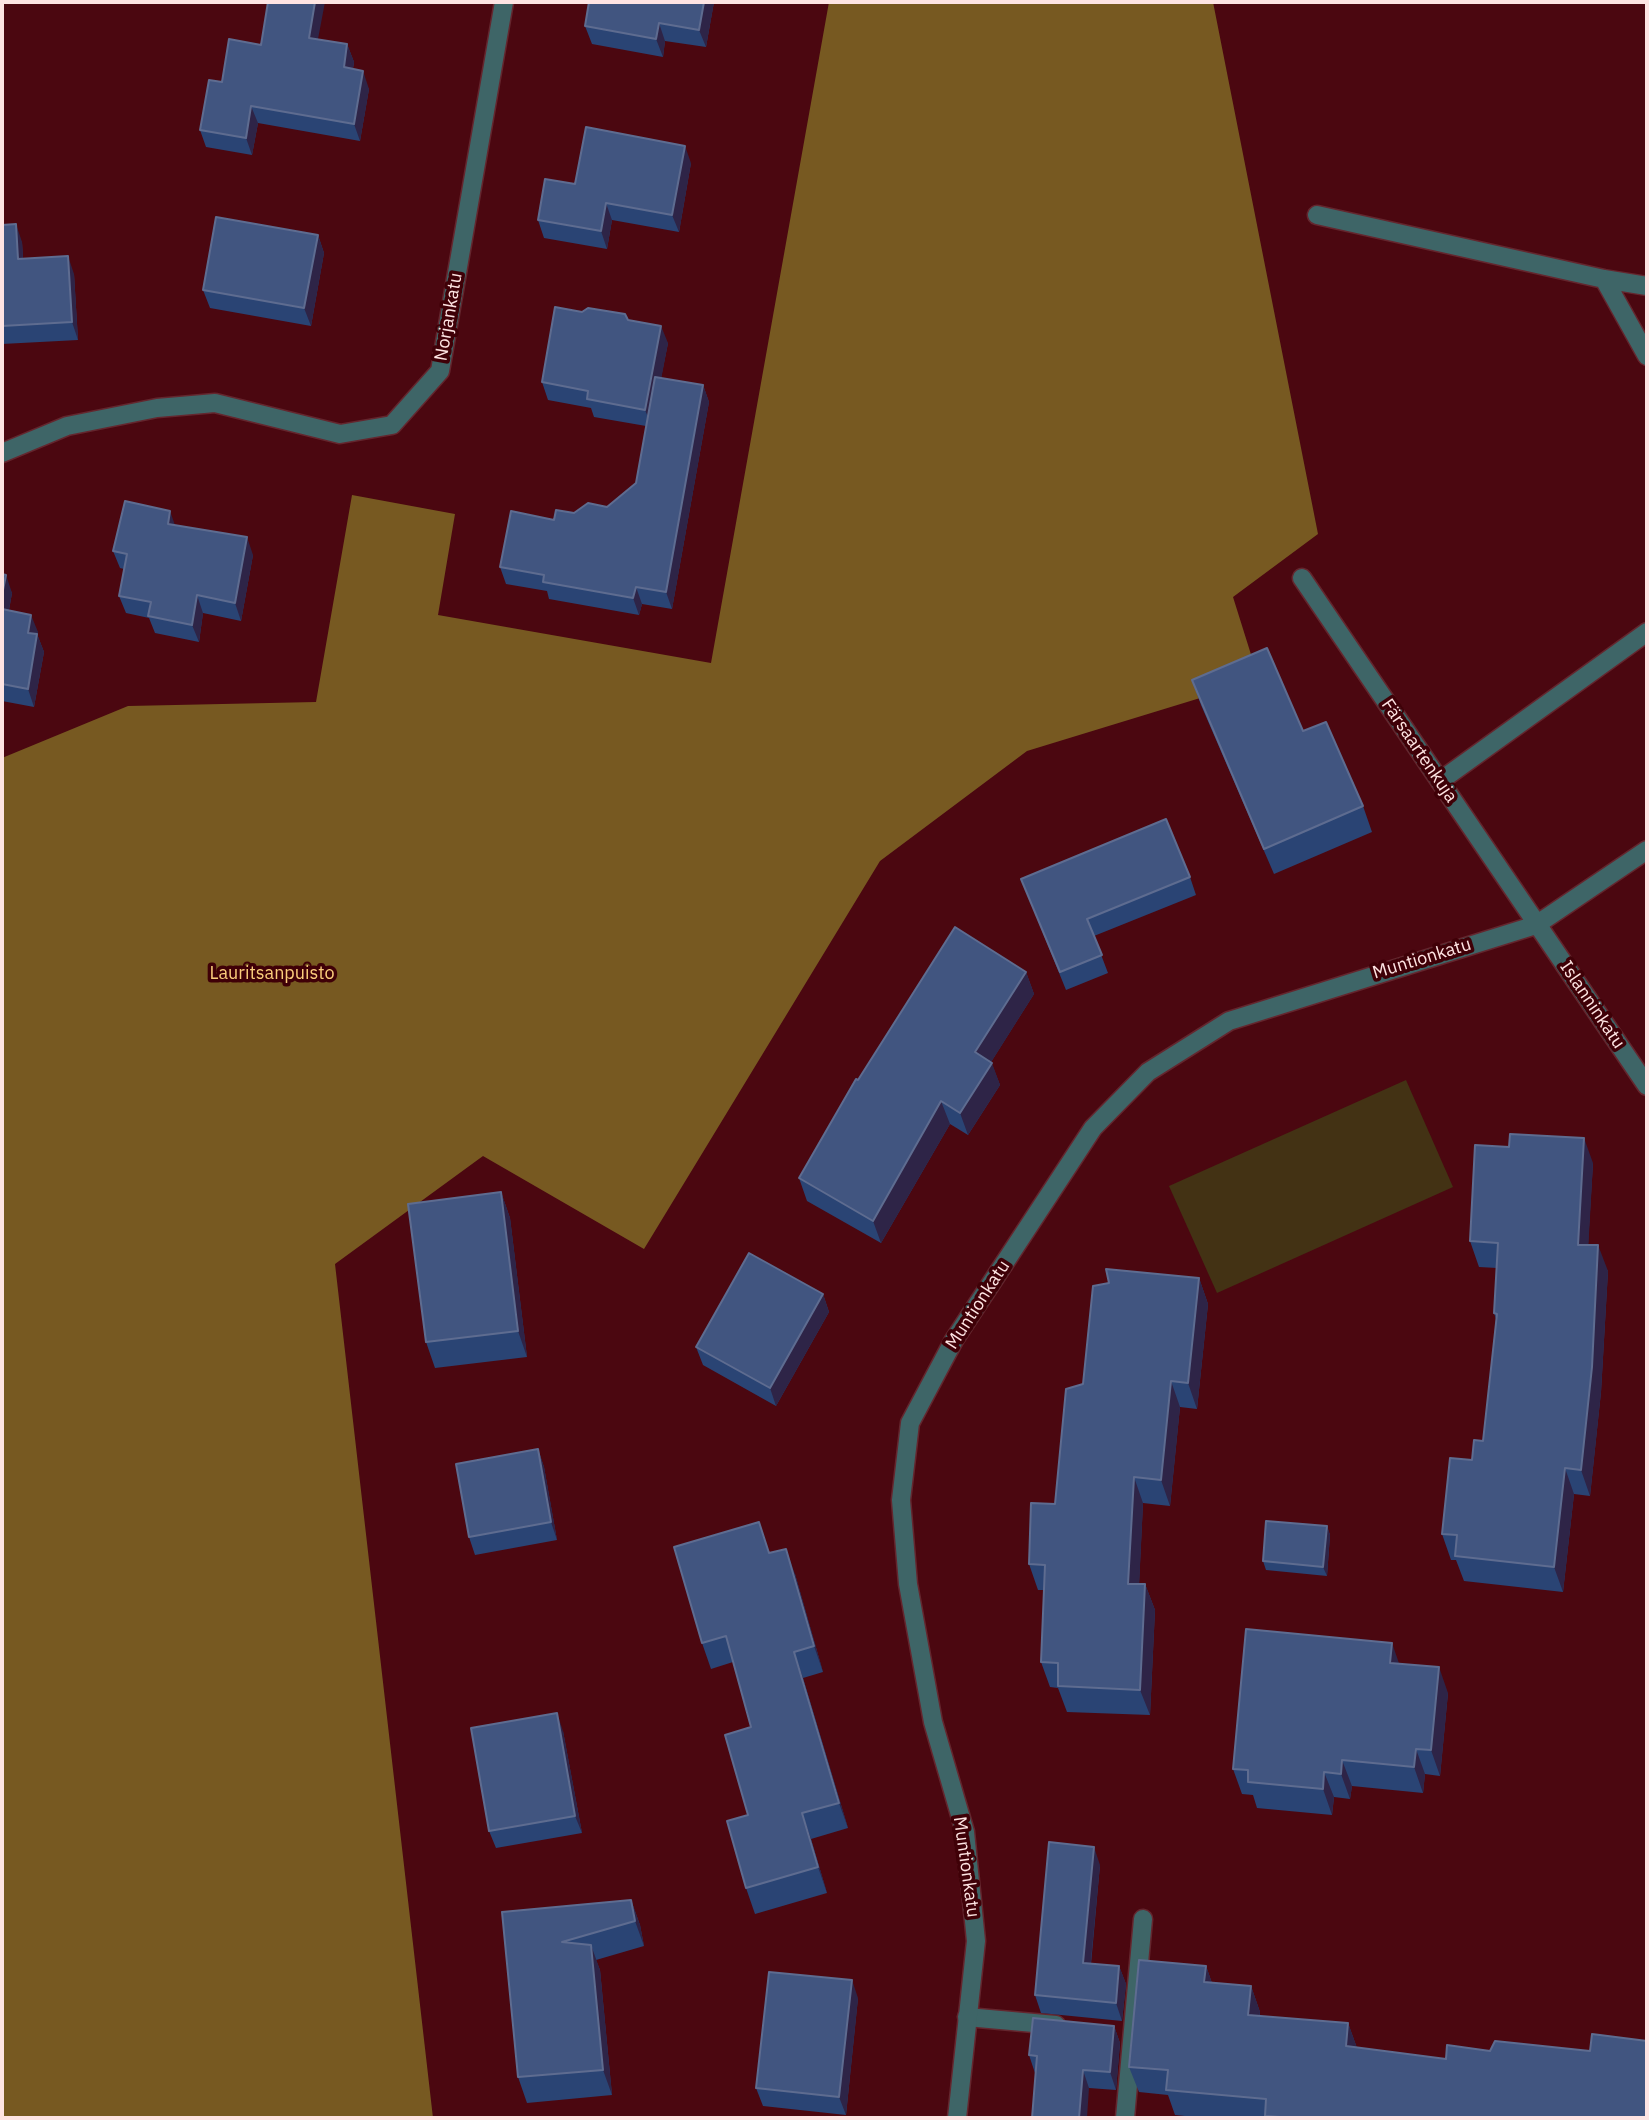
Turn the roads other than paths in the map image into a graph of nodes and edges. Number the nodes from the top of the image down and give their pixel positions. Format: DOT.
graph roads {
  1 [pos="505,2"];
  2 [pos="1317,215"];
  3 [pos="1604,279"];
  4 [pos="1647,286"];
  5 [pos="1647,356"];
  6 [pos="2,453"];
  7 [pos="1302,578"];
  8 [pos="1647,632"];
  9 [pos="1440,781"];
  10 [pos="1647,850"];
  11 [pos="1536,925"];
  12 [pos="1647,1086"];
  13 [pos="1143,1919"];
  14 [pos="967,2017"];
  15 [pos="1068,2027"];
  16 [pos="957,2118"];
  17 [pos="1125,2118"];
  1 -- 6 [label="street, Norjankatu"];
  2 -- 3 [label="street"];
  3 -- 4 [label="street"];
  3 -- 5 [label="street"];
  7 -- 9 [label="street, Färsaartenkuja"];
  8 -- 9 [label="street"];
  9 -- 11 [label="street, Färsaartenkuja"];
  10 -- 11 [label="street, Muntionkatu"];
  11 -- 12 [label="street, Islanninkatu"];
  11 -- 14 [label="street, Muntionkatu"];
  13 -- 17 [label="street"];
  14 -- 15 [label="street"];
  14 -- 16 [label="street, Muntionkatu"];
}
